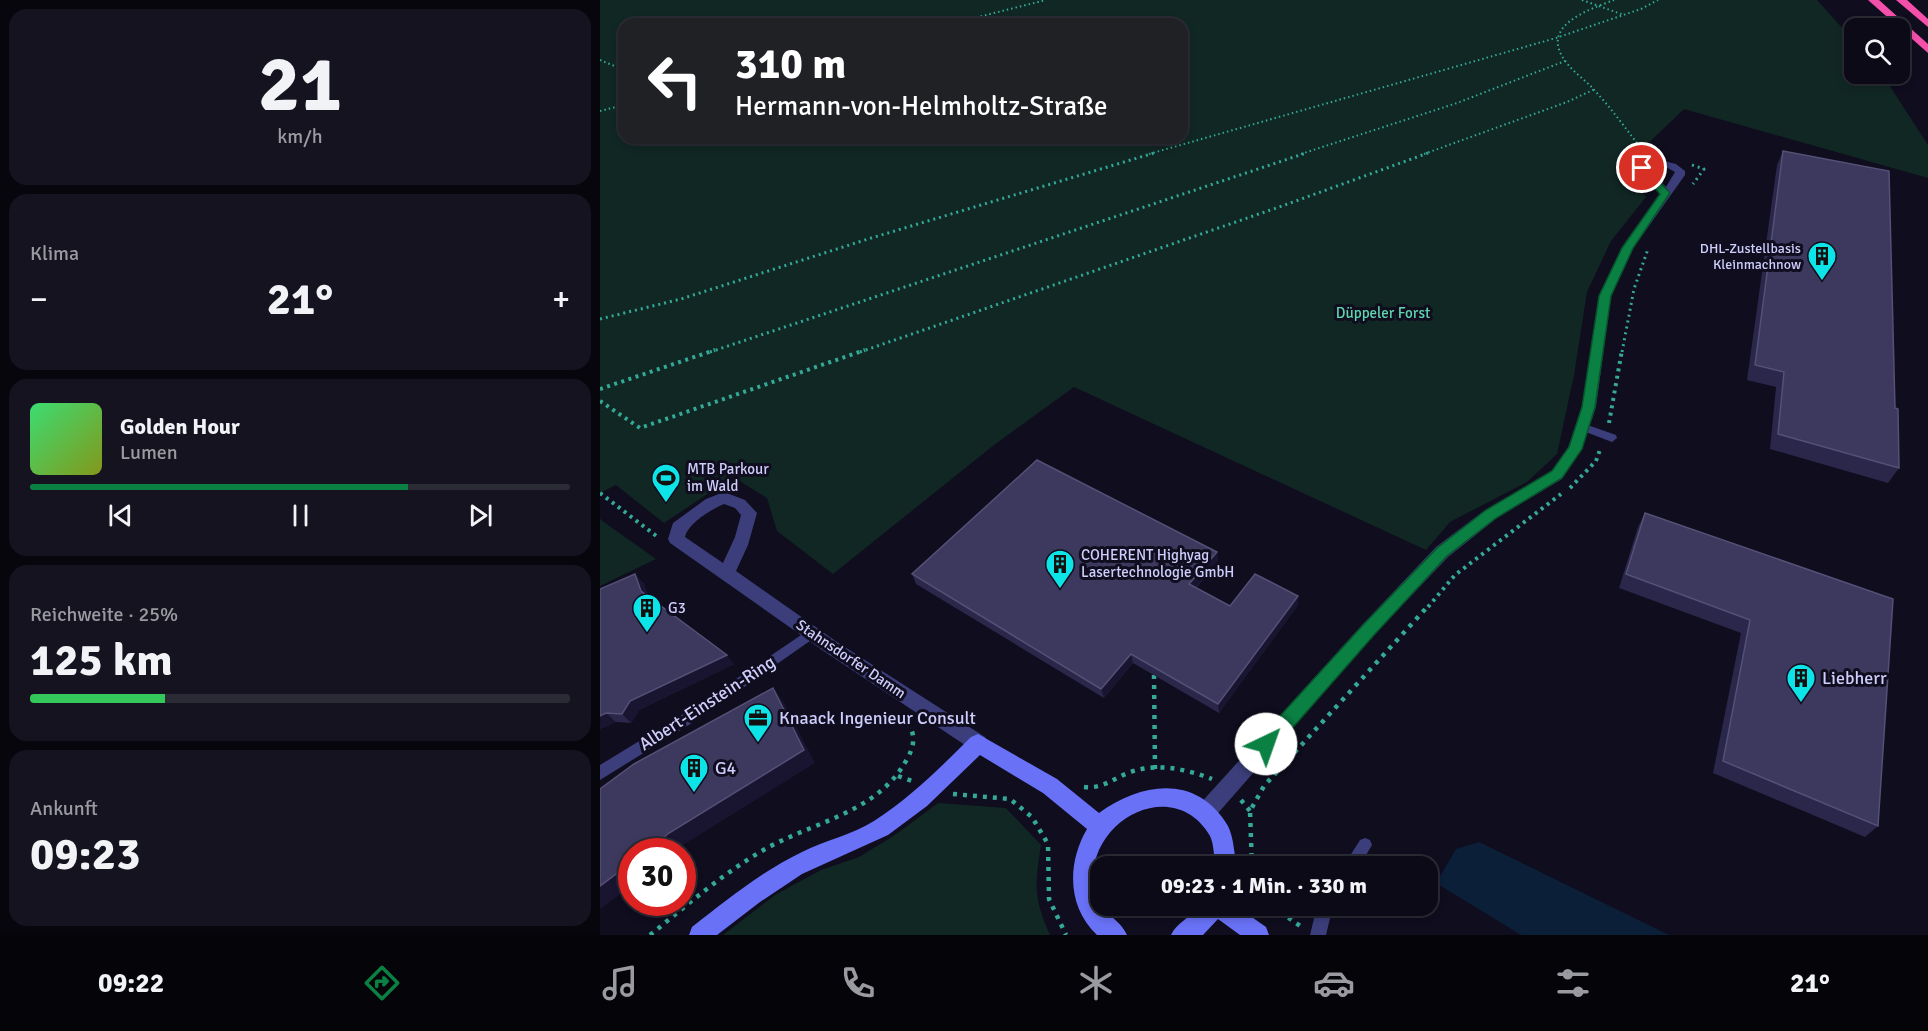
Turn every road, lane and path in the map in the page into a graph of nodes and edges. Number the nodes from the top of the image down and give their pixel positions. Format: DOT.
graph roads {
  1 [pos="1046,0"];
  2 [pos="1582,0"];
  3 [pos="1614,0"];
  4 [pos="1658,0"];
  5 [pos="1873,0"];
  6 [pos="1901,0"];
  7 [pos="1599,6"];
  8 [pos="1625,15"];
  9 [pos="974,18"];
  10 [pos="1928,24"];
  11 [pos="1556,38"];
  12 [pos="1928,50"];
  13 [pos="600,60"];
  14 [pos="1565,61"];
  15 [pos="618,68"];
  16 [pos="1595,90"];
  17 [pos="618,106"];
  18 [pos="600,111"];
  19 [pos="1188,142"];
  20 [pos="1182,144"];
  21 [pos="1649,155"];
  22 [pos="1684,163"];
  23 [pos="1690,188"];
  24 [pos="1665,193"];
  25 [pos="1649,247"];
  26 [pos="600,319"];
  27 [pos="600,389"];
  28 [pos="600,400"];
  29 [pos="1582,427"];
  30 [pos="1608,436"];
  31 [pos="1578,482"];
  32 [pos="600,493"];
  33 [pos="667,545"];
  34 [pos="725,575"];
  35 [pos="813,632"];
  36 [pos="1154,675"];
  37 [pos="899,715"];
  38 [pos="978,743"];
  39 [pos="1155,769"];
  40 [pos="600,772"];
  41 [pos="1076,785"];
  42 [pos="1230,785"];
  43 [pos="931,788"];
  44 [pos="1250,811"];
  45 [pos="1205,813"];
  46 [pos="1099,826"];
  47 [pos="1365,845"];
  48 [pos="1226,856"];
  49 [pos="1252,856"];
  50 [pos="1358,856"];
  51 [pos="1207,916"];
  52 [pos="1230,916"];
  53 [pos="1287,916"];
  54 [pos="1320,916"];
  55 [pos="1312,932"];
  56 [pos="650,935"];
  57 [pos="700,935"];
  58 [pos="1066,935"];
  59 [pos="1116,935"];
  60 [pos="1182,935"];
  61 [pos="1258,935"];
  1 -- 9 [label="path"];
  2 -- 7 [label="path"];
  3 -- 7 [label="path"];
  4 -- 8 [label="path"];
  5 -- 12 [label="highway"];
  6 -- 10 [label="highway"];
  7 -- 8 [label="path"];
  7 -- 11 [label="path"];
  8 -- 11 [label="path"];
  11 -- 14 [label="path"];
  11 -- 19 [label="path"];
  13 -- 15 [label="path"];
  14 -- 16 [label="path"];
  14 -- 27 [label="path"];
  16 -- 21 [label="path"];
  16 -- 28 [label="path"];
  17 -- 18 [label="path"];
  20 -- 26 [label="path"];
  21 -- 24 [label="street"];
  21 -- 24 [label="street"];
  22 -- 23 [label="path"];
  24 -- 29 [label="street"];
  25 -- 30 [label="path"];
  29 -- 30 [label="lane"];
  29 -- 42 [label="street"];
  30 -- 31 [label="path"];
  31 -- 44 [label="path"];
  32 -- 33 [label="path"];
  34 -- 34 [label="street, Stahnsdorfer Damm"];
  34 -- 35 [label="street, Stahnsdorfer Damm"];
  35 -- 38 [label="street, Stahnsdorfer Damm"];
  35 -- 40 [label="lane, Albert-Einstein-Ring"];
  36 -- 39 [label="path"];
  37 -- 56 [label="path"];
  38 -- 43 [label="street"];
  38 -- 46 [label="street"];
  39 -- 41 [label="path"];
  39 -- 42 [label="path"];
  42 -- 44 [label="path"];
  42 -- 45 [label="street"];
  43 -- 57 [label="street"];
  43 -- 58 [label="path"];
  44 -- 49 [label="path"];
  45 -- 46 [label="street"];
  45 -- 48 [label="street"];
  46 -- 59 [label="street"];
  47 -- 50 [label="lane"];
  51 -- 60 [label="street"];
  52 -- 61 [label="street"];
  53 -- 55 [label="path"];
  54 -- 55 [label="lane"];
}
